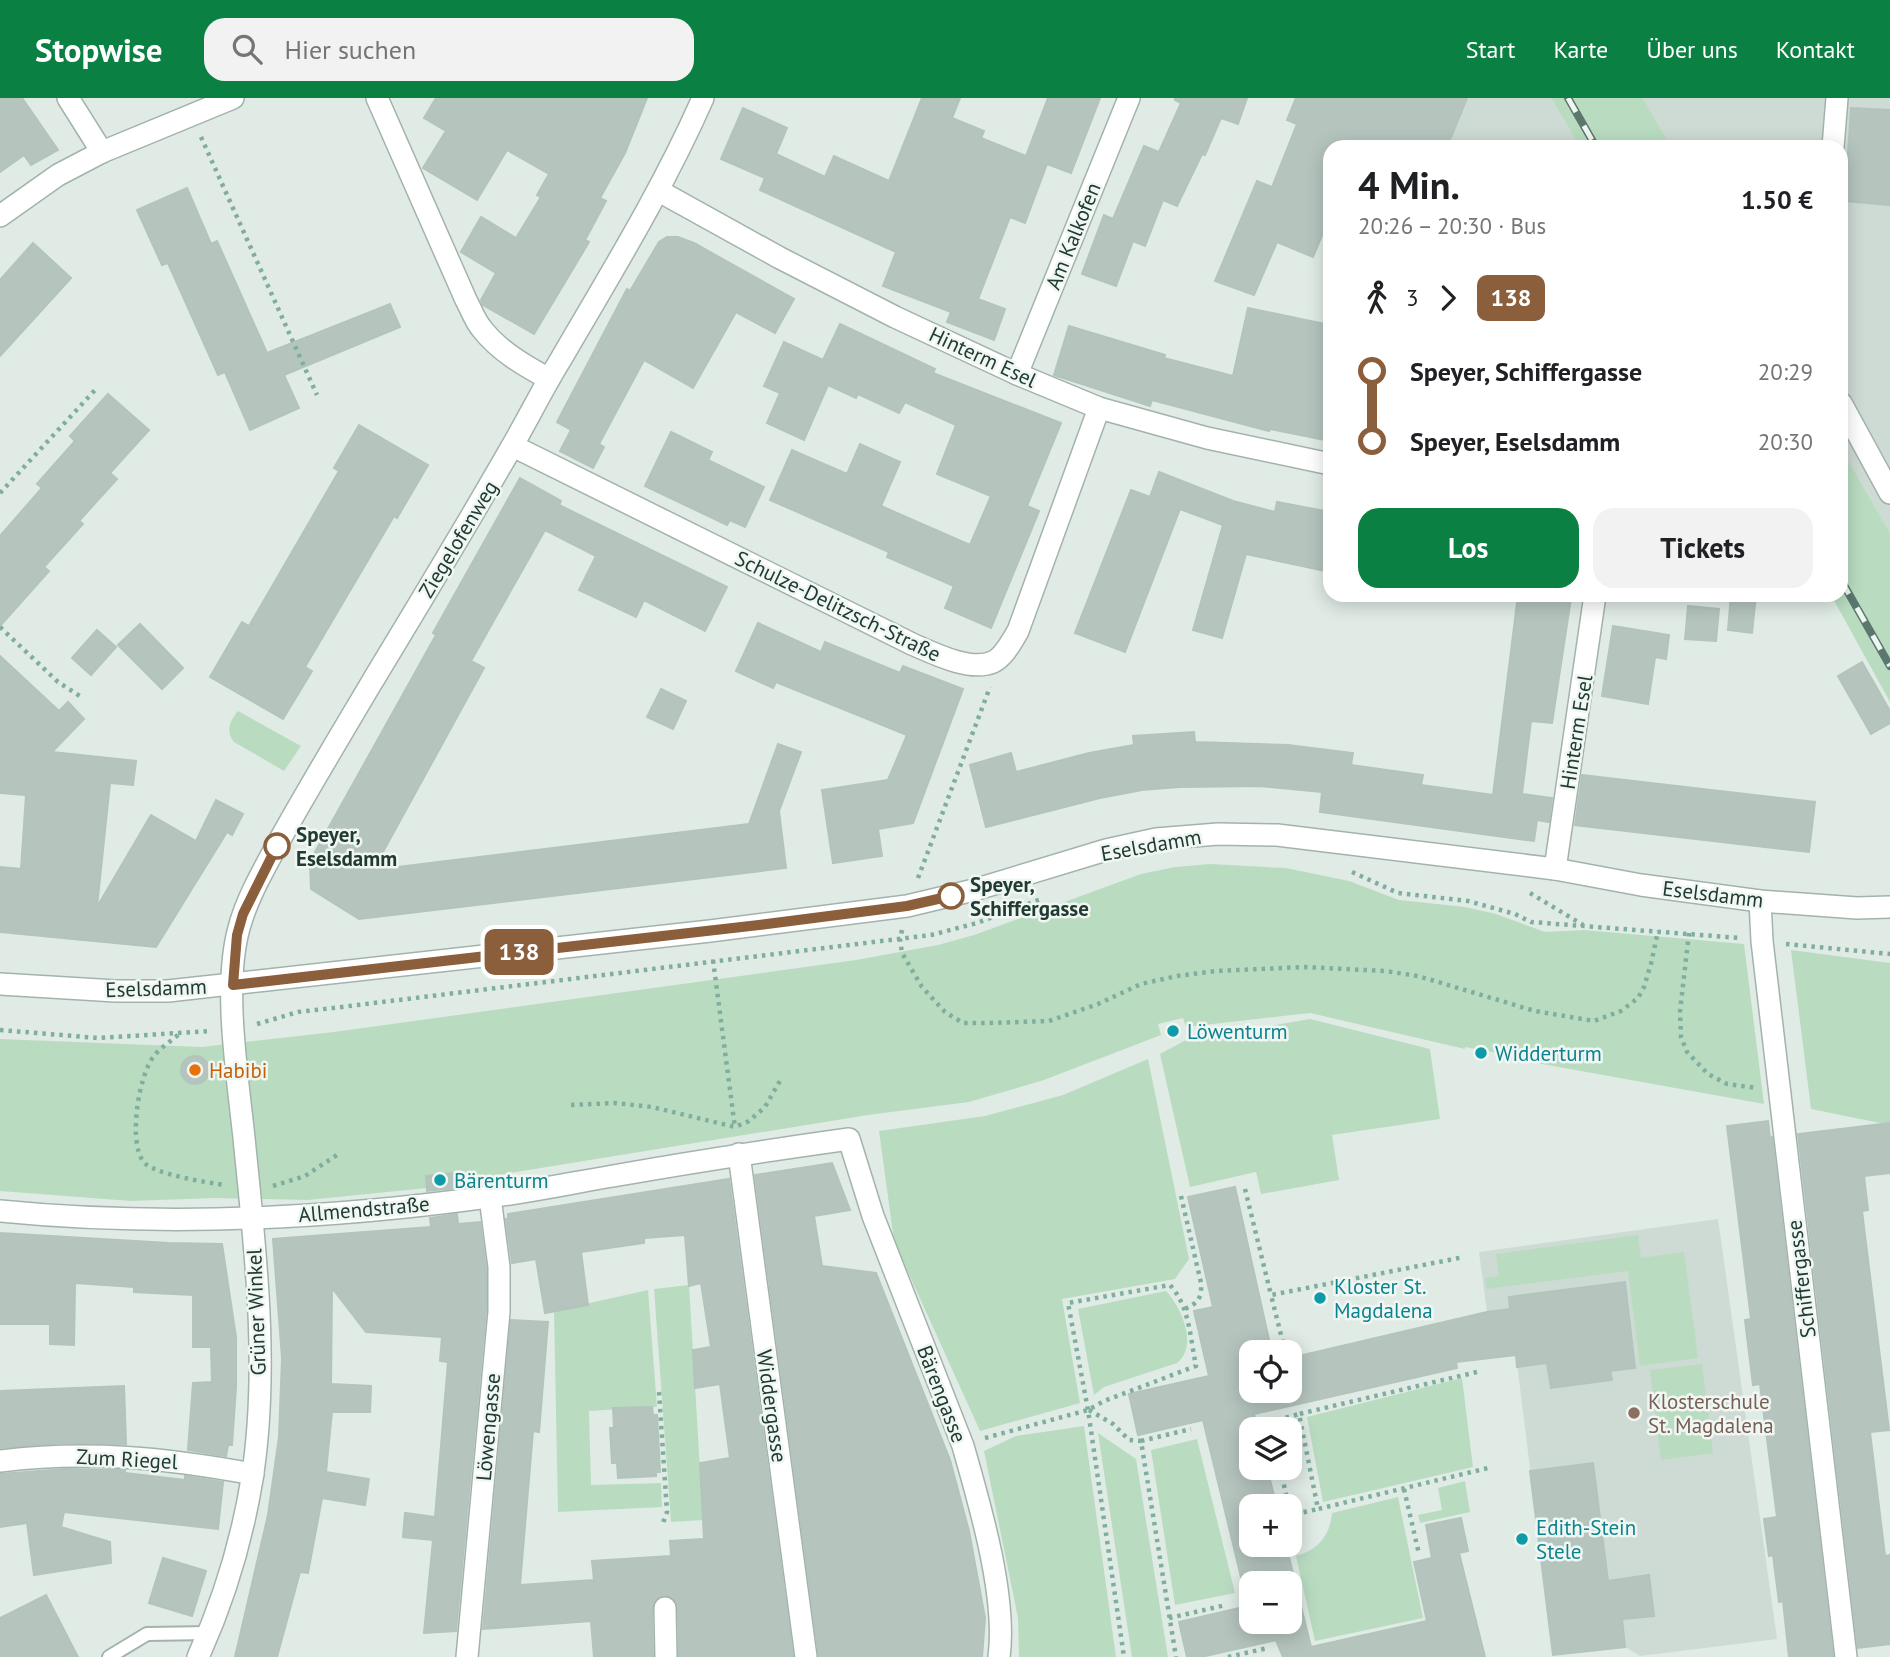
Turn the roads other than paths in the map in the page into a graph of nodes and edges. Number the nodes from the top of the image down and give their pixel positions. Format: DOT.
graph roads {
  1 [pos="68,98"];
  2 [pos="233,98"];
  3 [pos="377,98"];
  4 [pos="703,98"];
  5 [pos="1129,98"];
  6 [pos="1837,98"];
  7 [pos="1834,140"];
  8 [pos="102,152"];
  9 [pos="659,191"];
  10 [pos="0,216"];
  11 [pos="1017,374"];
  12 [pos="549,379"];
  13 [pos="1099,408"];
  14 [pos="1848,417"];
  15 [pos="513,446"];
  16 [pos="1323,463"];
  17 [pos="1890,493"];
  18 [pos="1594,602"];
  19 [pos="1555,869"];
  20 [pos="1760,901"];
  21 [pos="1890,907"];
  22 [pos="0,984"];
  23 [pos="233,985"];
  24 [pos="849,1139"];
  25 [pos="738,1154"];
  26 [pos="490,1197"];
  27 [pos="0,1211"];
  28 [pos="252,1217"];
  29 [pos="0,1461"];
  30 [pos="253,1474"];
  31 [pos="665,1608"];
  32 [pos="209,1633"];
  33 [pos="109,1657"];
  34 [pos="198,1657"];
  35 [pos="467,1657"];
  36 [pos="667,1657"];
  37 [pos="806,1657"];
  38 [pos="999,1657"];
  39 [pos="1846,1657"];
  1 -- 8 [label="street"];
  2 -- 8 [label="street"];
  3 -- 12 [label="street"];
  4 -- 9 [label="street, Ziegelofenweg"];
  5 -- 11 [label="street, Am Kalkofen"];
  6 -- 7 [label="street"];
  8 -- 10 [label="street"];
  9 -- 11 [label="street, Hinterm Esel"];
  9 -- 12 [label="street, Ziegelofenweg"];
  11 -- 13 [label="street, Hinterm Esel"];
  12 -- 15 [label="street, Ziegelofenweg"];
  13 -- 15 [label="street, Schulze-Delitzsch-Straße"];
  13 -- 16 [label="street, Hinterm Esel"];
  14 -- 17 [label="street"];
  15 -- 23 [label="street, Ziegelofenweg"];
  18 -- 19 [label="street, Hinterm Esel"];
  19 -- 20 [label="street, Eselsdamm"];
  19 -- 23 [label="street, Eselsdamm"];
  20 -- 21 [label="street, Eselsdamm"];
  20 -- 39 [label="street, Schiffergasse"];
  22 -- 23 [label="street, Eselsdamm"];
  23 -- 28 [label="street, Grüner Winkel"];
  24 -- 25 [label="street, Allmendstraße"];
  24 -- 38 [label="street, Bärengasse"];
  25 -- 26 [label="street, Allmendstraße"];
  25 -- 37 [label="street, Widdergasse"];
  26 -- 28 [label="street, Allmendstraße"];
  26 -- 35 [label="street, Löwengasse"];
  27 -- 28 [label="street, Allmendstraße"];
  28 -- 30 [label="street, Grüner Winkel"];
  29 -- 30 [label="street, Zum Riegel"];
  30 -- 32 [label="street, Grüner Winkel"];
  31 -- 36 [label="street"];
  32 -- 33 [label="lane"];
  32 -- 34 [label="street, Grüner Winkel"];
}
